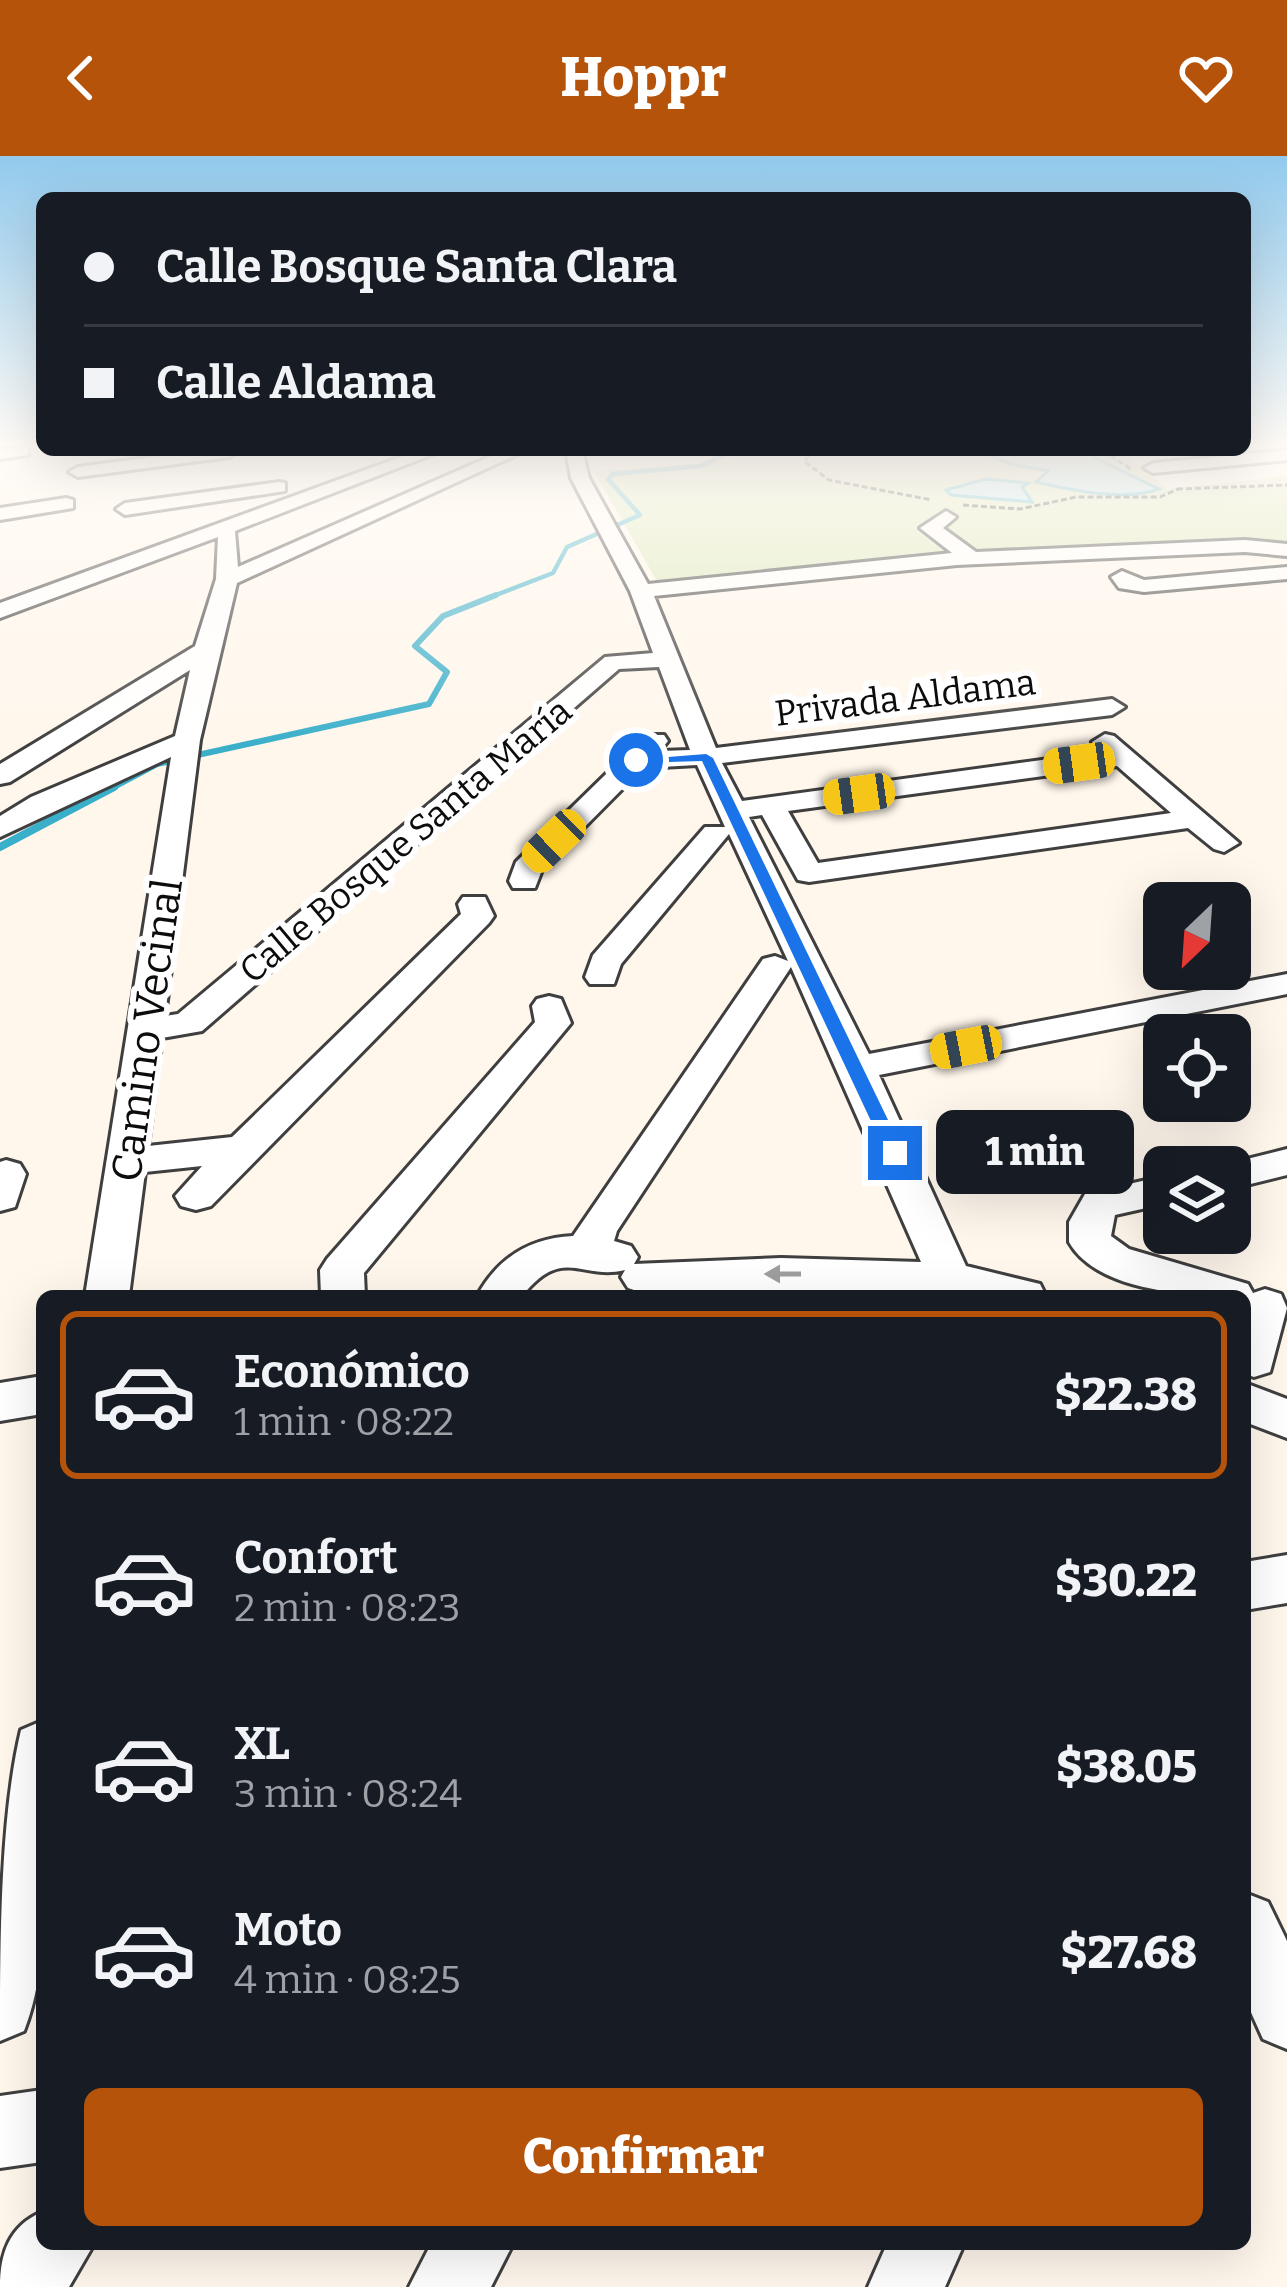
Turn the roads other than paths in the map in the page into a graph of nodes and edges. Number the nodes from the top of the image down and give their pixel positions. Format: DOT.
graph roads {
  1 [pos="171,547"];
  2 [pos="228,547"];
  3 [pos="298,547"];
  4 [pos="619,547"];
  5 [pos="957,547"];
  6 [pos="1215,547"];
  7 [pos="731,558"];
  8 [pos="973,559"];
  9 [pos="1287,572"];
  10 [pos="227,579"];
  11 [pos="699,585"];
  12 [pos="641,591"];
  13 [pos="0,611"];
  14 [pos="206,650"];
  15 [pos="667,659"];
  16 [pos="196,699"];
  17 [pos="1112,707"];
  18 [pos="668,728"];
  19 [pos="185,752"];
  20 [pos="706,758"];
  21 [pos="636,760"];
  22 [pos="0,776"];
  23 [pos="0,803"];
  24 [pos="742,815"];
  25 [pos="1195,818"];
  26 [pos="0,828"];
  27 [pos="1224,843"];
  28 [pos="754,856"];
  29 [pos="693,860"];
  30 [pos="524,881"];
  31 [pos="474,904"];
  32 [pos="775,966"];
  33 [pos="602,976"];
  34 [pos="1287,984"];
  35 [pos="549,1006"];
  36 [pos="145,1030"];
  37 [pos="866,1066"];
  38 [pos="243,1149"];
  39 [pos="128,1161"];
  40 [pos="1287,1162"];
  41 [pos="1251,1170"];
  42 [pos="1143,1195"];
  43 [pos="196,1196"];
  44 [pos="593,1239"];
  45 [pos="647,1286"];
  46 [pos="955,1287"];
  47 [pos="108,1290"];
  48 [pos="343,1290"];
  49 [pos="503,1290"];
  50 [pos="1212,1290"];
  51 [pos="1257,1304"];
  52 [pos="1258,1372"];
  53 [pos="36,1396"];
  54 [pos="0,1402"];
  55 [pos="1287,1419"];
  56 [pos="36,1787"];
  57 [pos="1251,1937"];
  58 [pos="0,2007"];
  59 [pos="1287,2015"];
  60 [pos="36,2127"];
  61 [pos="0,2132"];
  62 [pos="471,2250"];
  63 [pos="923,2250"];
  64 [pos="447,2287"];
  65 [pos="906,2287"];
  1 -- 13 [label="street"];
  2 -- 10 [label="street"];
  3 -- 10 [label="street"];
  4 -- 12 [label="street"];
  5 -- 8 [label="street"];
  6 -- 8 [label="street"];
  7 -- 11 [label="street"];
  8 -- 11 [label="street"];
  9 -- 9 [label="street"];
  10 -- 14 [label="street, Camino Vecinal"];
  11 -- 12 [label="street"];
  12 -- 15 [label="street"];
  14 -- 16 [label="street, Camino Vecinal"];
  14 -- 22 [label="street"];
  15 -- 20 [label="street"];
  15 -- 36 [label="street, Calle Bosque Santa María"];
  16 -- 19 [label="street, Camino Vecinal"];
  16 -- 23 [label="street"];
  17 -- 20 [label="street, Privada Aldama"];
  18 -- 21 [label="street"];
  19 -- 26 [label="street"];
  19 -- 36 [label="street, Camino Vecinal"];
  20 -- 21 [label="street, Privada Aldama"];
  20 -- 24 [label="street"];
  21 -- 30 [label="street"];
  24 -- 25 [label="street"];
  24 -- 25 [label="street"];
  24 -- 28 [label="street"];
  24 -- 29 [label="street"];
  25 -- 27 [label="street"];
  28 -- 29 [label="street"];
  28 -- 37 [label="street"];
  29 -- 33 [label="street"];
  31 -- 38 [label="street"];
  32 -- 44 [label="street"];
  34 -- 37 [label="street"];
  35 -- 48 [label="street"];
  36 -- 39 [label="street, Camino Vecinal"];
  37 -- 46 [label="street"];
  38 -- 39 [label="street"];
  38 -- 43 [label="street"];
  39 -- 47 [label="street, Camino Vecinal"];
  40 -- 41 [label="street"];
  42 -- 50 [label="street"];
  44 -- 45 [label="street"];
  44 -- 49 [label="street"];
  46 -- 45 [label="street, one-way"];
  51 -- 52 [label="street"];
  52 -- 55 [label="street"];
  53 -- 54 [label="street"];
  56 -- 58 [label="street"];
  57 -- 59 [label="street"];
  60 -- 61 [label="street"];
  62 -- 64 [label="street"];
  63 -- 65 [label="street"];
}
